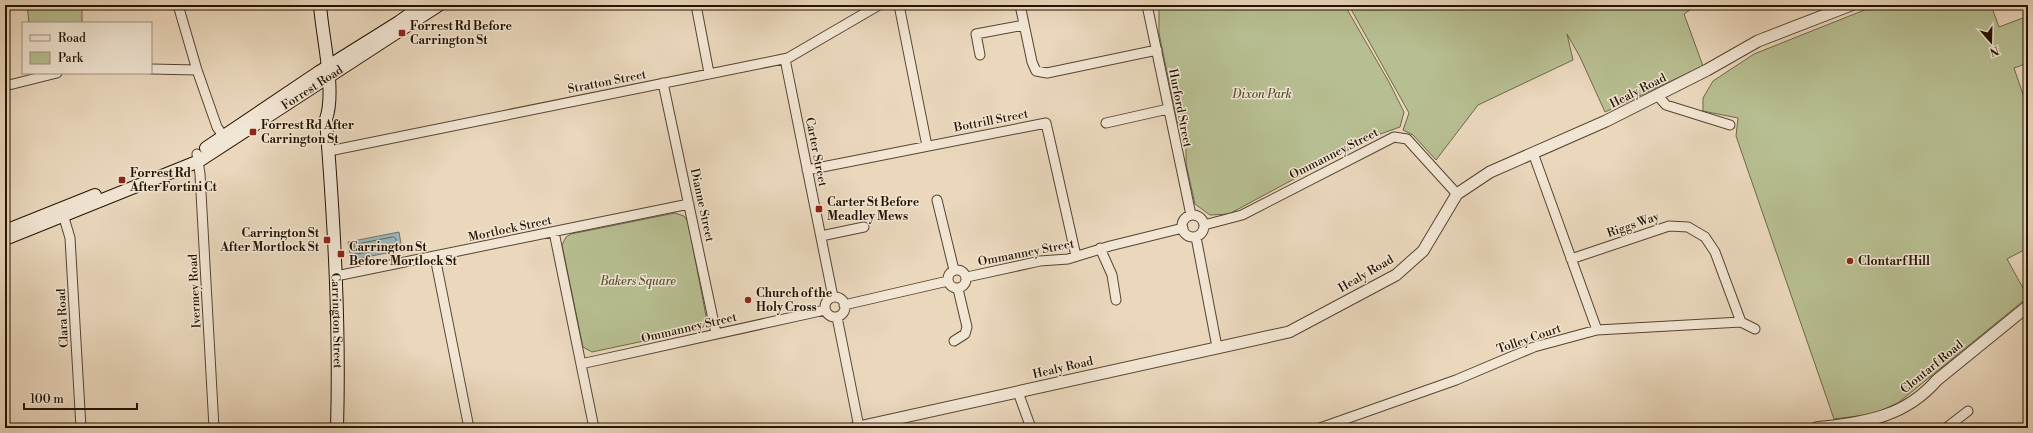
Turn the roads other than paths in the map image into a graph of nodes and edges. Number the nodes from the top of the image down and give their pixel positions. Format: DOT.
graph roads {
  1 [pos="178,5"];
  2 [pos="320,5"];
  3 [pos="423,5"];
  4 [pos="439,5"];
  5 [pos="696,5"];
  6 [pos="879,5"];
  7 [pos="899,5"];
  8 [pos="1020,5"];
  9 [pos="1147,5"];
  10 [pos="1851,5"];
  11 [pos="1024,25"];
  12 [pos="1156,50"];
  13 [pos="980,55"];
  14 [pos="786,59"];
  15 [pos="152,69"];
  16 [pos="197,70"];
  17 [pos="709,73"];
  18 [pos="53,74"];
  19 [pos="323,75"];
  20 [pos="663,83"];
  21 [pos="5,86"];
  22 [pos="1658,96"];
  23 [pos="1168,110"];
  24 [pos="1106,123"];
  25 [pos="1730,125"];
  26 [pos="226,140"];
  27 [pos="927,146"];
  28 [pos="328,151"];
  29 [pos="1533,153"];
  30 [pos="198,158"];
  31 [pos="807,170"];
  32 [pos="1457,194"];
  33 [pos="937,200"];
  34 [pos="689,204"];
  35 [pos="62,212"];
  36 [pos="1191,215"];
  37 [pos="1204,225"];
  38 [pos="864,227"];
  39 [pos="1183,228"];
  40 [pos="5,231"];
  41 [pos="554,232"];
  42 [pos="822,236"];
  43 [pos="1196,237"];
  44 [pos="5,239"];
  45 [pos="1100,248"];
  46 [pos="1076,256"];
  47 [pos="435,257"];
  48 [pos="1571,259"];
  49 [pos="954,270"];
  50 [pos="336,276"];
  51 [pos="967,277"];
  52 [pos="948,281"];
  53 [pos="958,288"];
  54 [pos="833,297"];
  55 [pos="1116,300"];
  56 [pos="844,305"];
  57 [pos="2028,306"];
  58 [pos="825,310"];
  59 [pos="837,317"];
  60 [pos="1742,322"];
  61 [pos="1755,329"];
  62 [pos="1597,330"];
  63 [pos="716,334"];
  64 [pos="954,341"];
  65 [pos="1217,347"];
  66 [pos="581,364"];
  67 [pos="1018,392"];
  68 [pos="1968,411"];
  69 [pos="1852,426"];
  70 [pos="856,427"];
  71 [pos="82,428"];
  72 [pos="214,428"];
  73 [pos="337,428"];
  74 [pos="469,428"];
  75 [pos="594,428"];
  76 [pos="1031,428"];
  77 [pos="1320,428"];
  78 [pos="1816,428"];
  79 [pos="1946,428"];
  1 -- 16 [label="street"];
  2 -- 19 [label="main road, Carrington Street"];
  3 -- 19 [label="main road, Forrest Road"];
  4 -- 19 [label="main road, Forrest Road"];
  5 -- 17 [label="street"];
  6 -- 14 [label="street, Stratton Street"];
  7 -- 27 [label="street"];
  8 -- 11 [label="street"];
  9 -- 12 [label="street, Hurford Street"];
  10 -- 22 [label="street, Healy Road"];
  11 -- 12 [label="street"];
  11 -- 13 [label="street"];
  12 -- 23 [label="street, Hurford Street"];
  14 -- 17 [label="street, Stratton Street"];
  14 -- 31 [label="street, Carter Street"];
  15 -- 16 [label="street"];
  16 -- 26 [label="street"];
  17 -- 20 [label="street, Stratton Street"];
  18 -- 21 [label="street"];
  19 -- 26 [label="main road, Forrest Road"];
  19 -- 28 [label="main road, Carrington Street"];
  20 -- 28 [label="street, Stratton Street"];
  20 -- 34 [label="street, Dianne Street"];
  22 -- 25 [label="street"];
  22 -- 29 [label="street, Healy Road"];
  23 -- 24 [label="street"];
  23 -- 36 [label="street, Hurford Street"];
  26 -- 30 [label="main road, Forrest Road"];
  27 -- 31 [label="street, Bottrill Street"];
  27 -- 46 [label="street, Bottrill Street"];
  28 -- 50 [label="main road, Carrington Street"];
  29 -- 32 [label="street, Healy Road"];
  29 -- 48 [label="street"];
  30 -- 35 [label="main road, Forrest Road"];
  30 -- 72 [label="street, Ivermey Road"];
  31 -- 42 [label="street, Carter Street"];
  32 -- 37 [label="street, Ommanney Street"];
  32 -- 65 [label="street, Healy Road"];
  33 -- 49 [label="street"];
  34 -- 41 [label="street, Mortlock Street"];
  34 -- 63 [label="street, Dianne Street"];
  35 -- 40 [label="main road, Forrest Road"];
  35 -- 44 [label="main road, Forrest Road"];
  35 -- 71 [label="street, Clara Road"];
  36 -- 37 [label="street"];
  36 -- 39 [label="street"];
  37 -- 43 [label="street"];
  38 -- 42 [label="street"];
  39 -- 43 [label="street"];
  39 -- 45 [label="street, Ommanney Street"];
  41 -- 47 [label="street, Mortlock Street"];
  41 -- 66 [label="street"];
  42 -- 54 [label="street, Carter Street"];
  43 -- 65 [label="street"];
  45 -- 46 [label="street, Ommanney Street"];
  45 -- 55 [label="street"];
  46 -- 51 [label="street, Ommanney Street"];
  47 -- 50 [label="street, Mortlock Street"];
  47 -- 74 [label="street"];
  48 -- 60 [label="street, Riggs Way"];
  48 -- 62 [label="street"];
  49 -- 51 [label="street"];
  49 -- 52 [label="street"];
  50 -- 73 [label="main road, Carrington Street"];
  51 -- 53 [label="street"];
  52 -- 53 [label="street"];
  52 -- 56 [label="street"];
  53 -- 64 [label="street"];
  54 -- 56 [label="street"];
  54 -- 58 [label="street"];
  56 -- 59 [label="street"];
  57 -- 69 [label="street, Clontarf Road"];
  58 -- 59 [label="street"];
  58 -- 63 [label="street, Ommanney Street"];
  59 -- 70 [label="street"];
  60 -- 61 [label="street"];
  60 -- 62 [label="street, Tolley Court"];
  62 -- 77 [label="street, Tolley Court"];
  63 -- 66 [label="street, Ommanney Street"];
  65 -- 67 [label="street, Healy Road"];
  66 -- 75 [label="street"];
  67 -- 70 [label="street, Healy Road"];
  67 -- 76 [label="street"];
  68 -- 79 [label="street"];
  69 -- 78 [label="street, Clontarf Road"];
}
